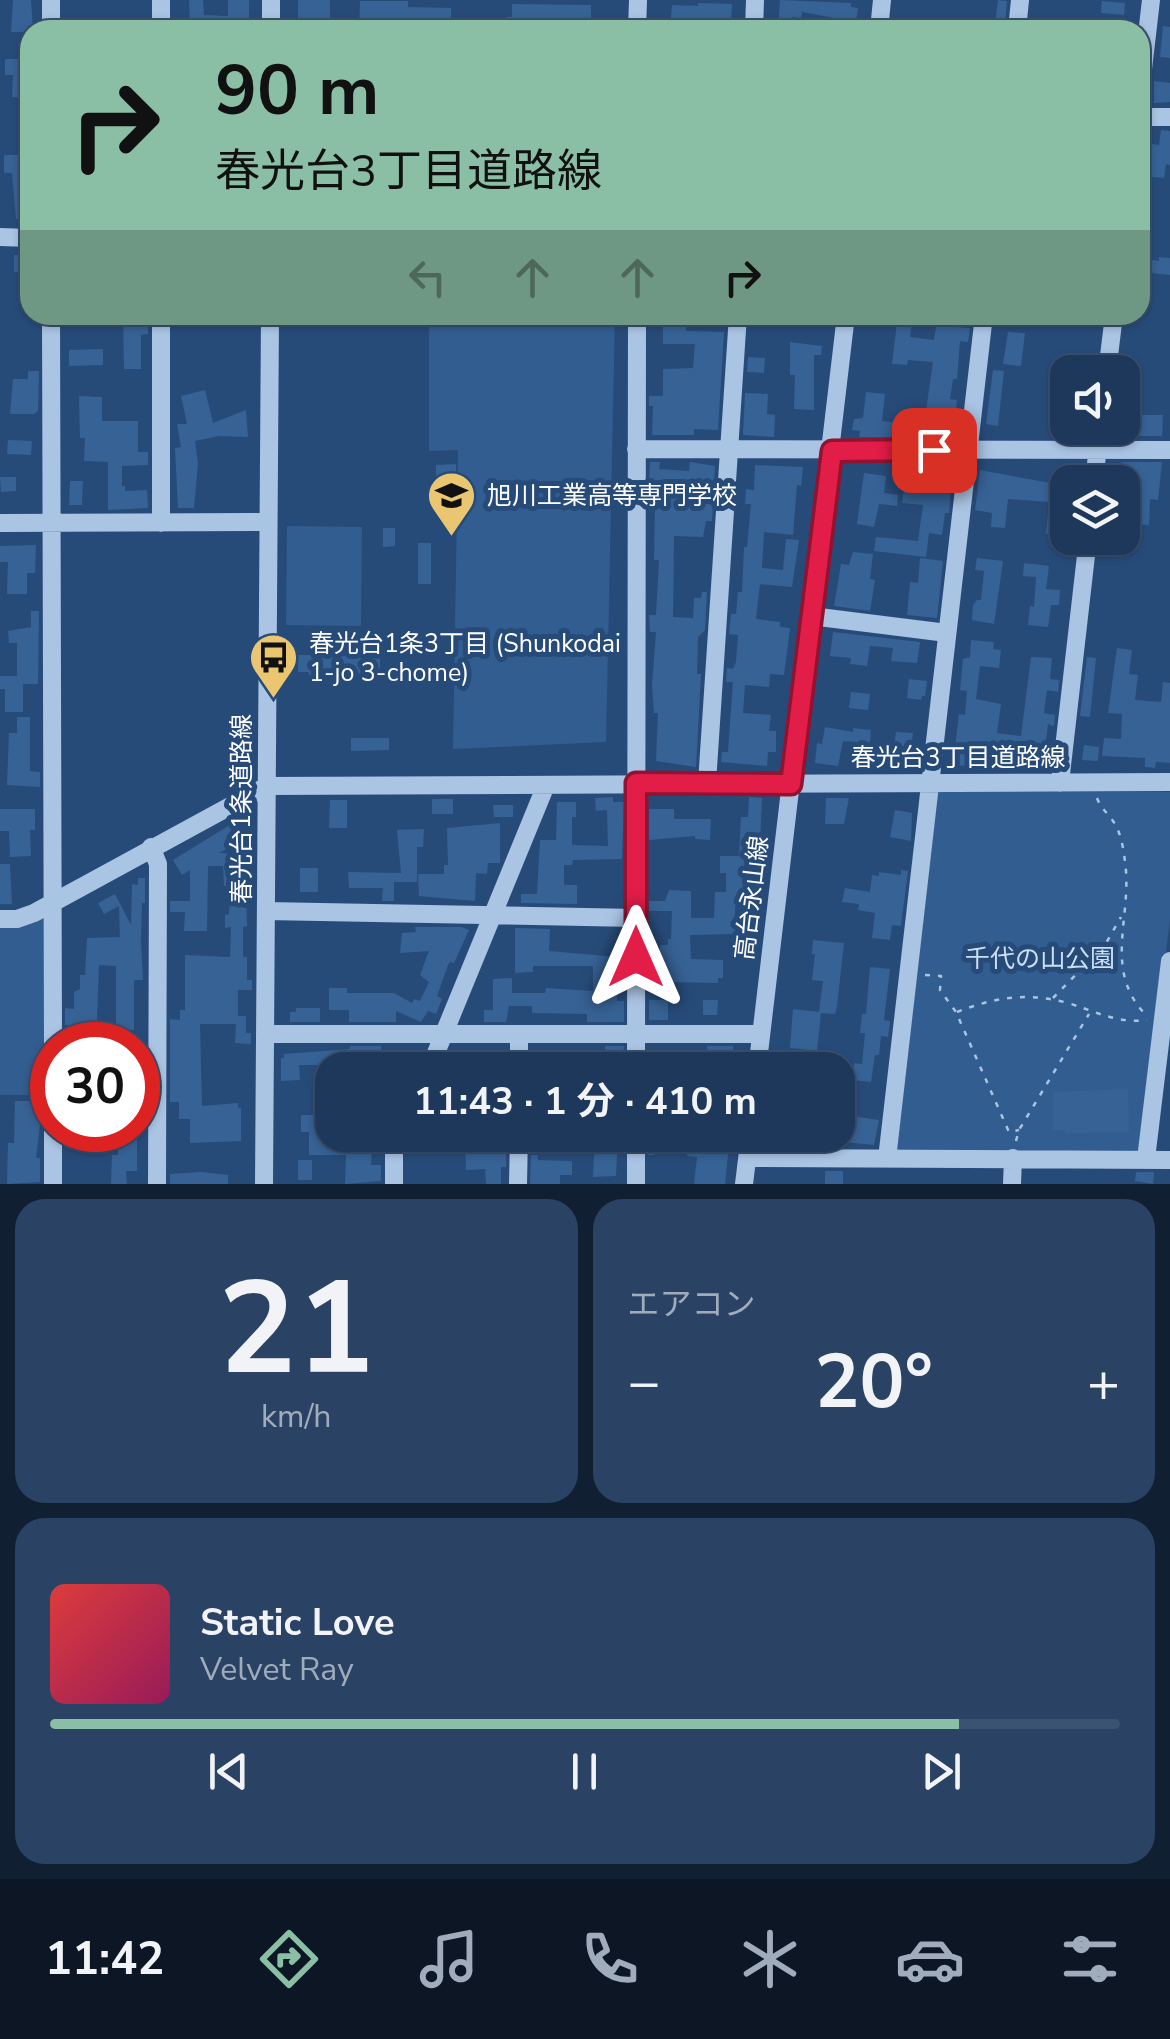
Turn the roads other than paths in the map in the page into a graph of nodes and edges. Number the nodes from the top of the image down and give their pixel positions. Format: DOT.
graph roads {
  1 [pos="51,325"];
  2 [pos="161,325"];
  3 [pos="270,325"];
  4 [pos="637,325"];
  5 [pos="737,325"];
  6 [pos="845,325"];
  7 [pos="983,325"];
  8 [pos="1113,325"];
  9 [pos="1109,355"];
  10 [pos="1099,445"];
  11 [pos="636,449"];
  12 [pos="730,450"];
  13 [pos="969,450"];
  14 [pos="1170,450"];
  15 [pos="832,451"];
  16 [pos="1098,451"];
  17 [pos="1096,465"];
  18 [pos="268,522"];
  19 [pos="0,523"];
  20 [pos="51,523"];
  21 [pos="161,523"];
  22 [pos="1086,555"];
  23 [pos="811,616"];
  24 [pos="947,634"];
  25 [pos="929,782"];
  26 [pos="1060,782"];
  27 [pos="1170,782"];
  28 [pos="636,783"];
  29 [pos="708,783"];
  30 [pos="791,784"];
  31 [pos="546,785"];
  32 [pos="267,786"];
  33 [pos="150,847"];
  34 [pos="52,903"];
  35 [pos="266,911"];
  36 [pos="494,914"];
  37 [pos="636,918"];
  38 [pos="0,919"];
  39 [pos="1170,961"];
  40 [pos="53,1022"];
  41 [pos="266,1034"];
  42 [pos="445,1034"];
  43 [pos="519,1034"];
  44 [pos="636,1034"];
  45 [pos="760,1034"];
  46 [pos="437,1052"];
  47 [pos="519,1052"];
  48 [pos="636,1052"];
  49 [pos="758,1052"];
  50 [pos="53,1152"];
  51 [pos="394,1152"];
  52 [pos="518,1152"];
  53 [pos="636,1152"];
  54 [pos="748,1152"];
  55 [pos="747,1158"];
  56 [pos="1012,1158"];
  57 [pos="887,1159"];
  58 [pos="1146,1160"];
  59 [pos="1170,1160"];
  60 [pos="53,1184"];
  61 [pos="157,1184"];
  62 [pos="264,1184"];
  63 [pos="394,1184"];
  64 [pos="518,1184"];
  65 [pos="636,1184"];
  66 [pos="744,1184"];
  67 [pos="1012,1184"];
  1 -- 20 [label="street"];
  2 -- 21 [label="street"];
  3 -- 18 [label="street, 春光台1条道路線"];
  4 -- 11 [label="street"];
  5 -- 12 [label="street"];
  6 -- 15 [label="street, 高台永山線"];
  7 -- 13 [label="street"];
  8 -- 9 [label="street"];
  10 -- 16 [label="street"];
  11 -- 12 [label="street"];
  11 -- 28 [label="street"];
  12 -- 15 [label="street"];
  12 -- 29 [label="street"];
  13 -- 15 [label="street"];
  13 -- 16 [label="street"];
  13 -- 24 [label="street"];
  14 -- 16 [label="street"];
  15 -- 23 [label="street, 高台永山線"];
  16 -- 17 [label="street"];
  18 -- 21 [label="street"];
  18 -- 32 [label="street, 春光台1条道路線"];
  19 -- 20 [label="street"];
  20 -- 21 [label="street"];
  20 -- 34 [label="street"];
  22 -- 26 [label="street"];
  23 -- 24 [label="street"];
  23 -- 30 [label="street, 高台永山線"];
  24 -- 25 [label="street"];
  25 -- 26 [label="street, 春光台3丁目道路線"];
  25 -- 30 [label="street, 春光台3丁目道路線"];
  25 -- 57 [label="street"];
  26 -- 27 [label="street, 春光台3丁目道路線"];
  28 -- 29 [label="street, 春光台3丁目道路線"];
  28 -- 31 [label="street, 春光台3丁目道路線"];
  28 -- 37 [label="street"];
  29 -- 30 [label="street, 春光台3丁目道路線"];
  30 -- 45 [label="street, 高台永山線"];
  31 -- 32 [label="street, 春光台3丁目道路線"];
  31 -- 36 [label="street"];
  32 -- 33 [label="street"];
  32 -- 35 [label="street, 春光台1条道路線"];
  33 -- 34 [label="street"];
  33 -- 61 [label="street"];
  34 -- 38 [label="street"];
  34 -- 40 [label="street"];
  35 -- 36 [label="street"];
  35 -- 41 [label="street, 春光台1条道路線"];
  36 -- 37 [label="street"];
  36 -- 42 [label="street"];
  37 -- 44 [label="street"];
  39 -- 58 [label="street"];
  41 -- 42 [label="street"];
  41 -- 62 [label="street, 春光台1条道路線"];
  42 -- 43 [label="street"];
  42 -- 46 [label="street"];
  43 -- 44 [label="street"];
  43 -- 47 [label="street"];
  44 -- 45 [label="street"];
  44 -- 48 [label="street"];
  45 -- 49 [label="street, 高台永山線"];
  50 -- 60 [label="street"];
  51 -- 63 [label="street"];
  52 -- 64 [label="street"];
  53 -- 65 [label="street"];
  54 -- 55 [label="street"];
  55 -- 57 [label="street"];
  55 -- 66 [label="street"];
  56 -- 57 [label="street"];
  56 -- 58 [label="street"];
  56 -- 67 [label="street"];
  58 -- 59 [label="street"];
}
